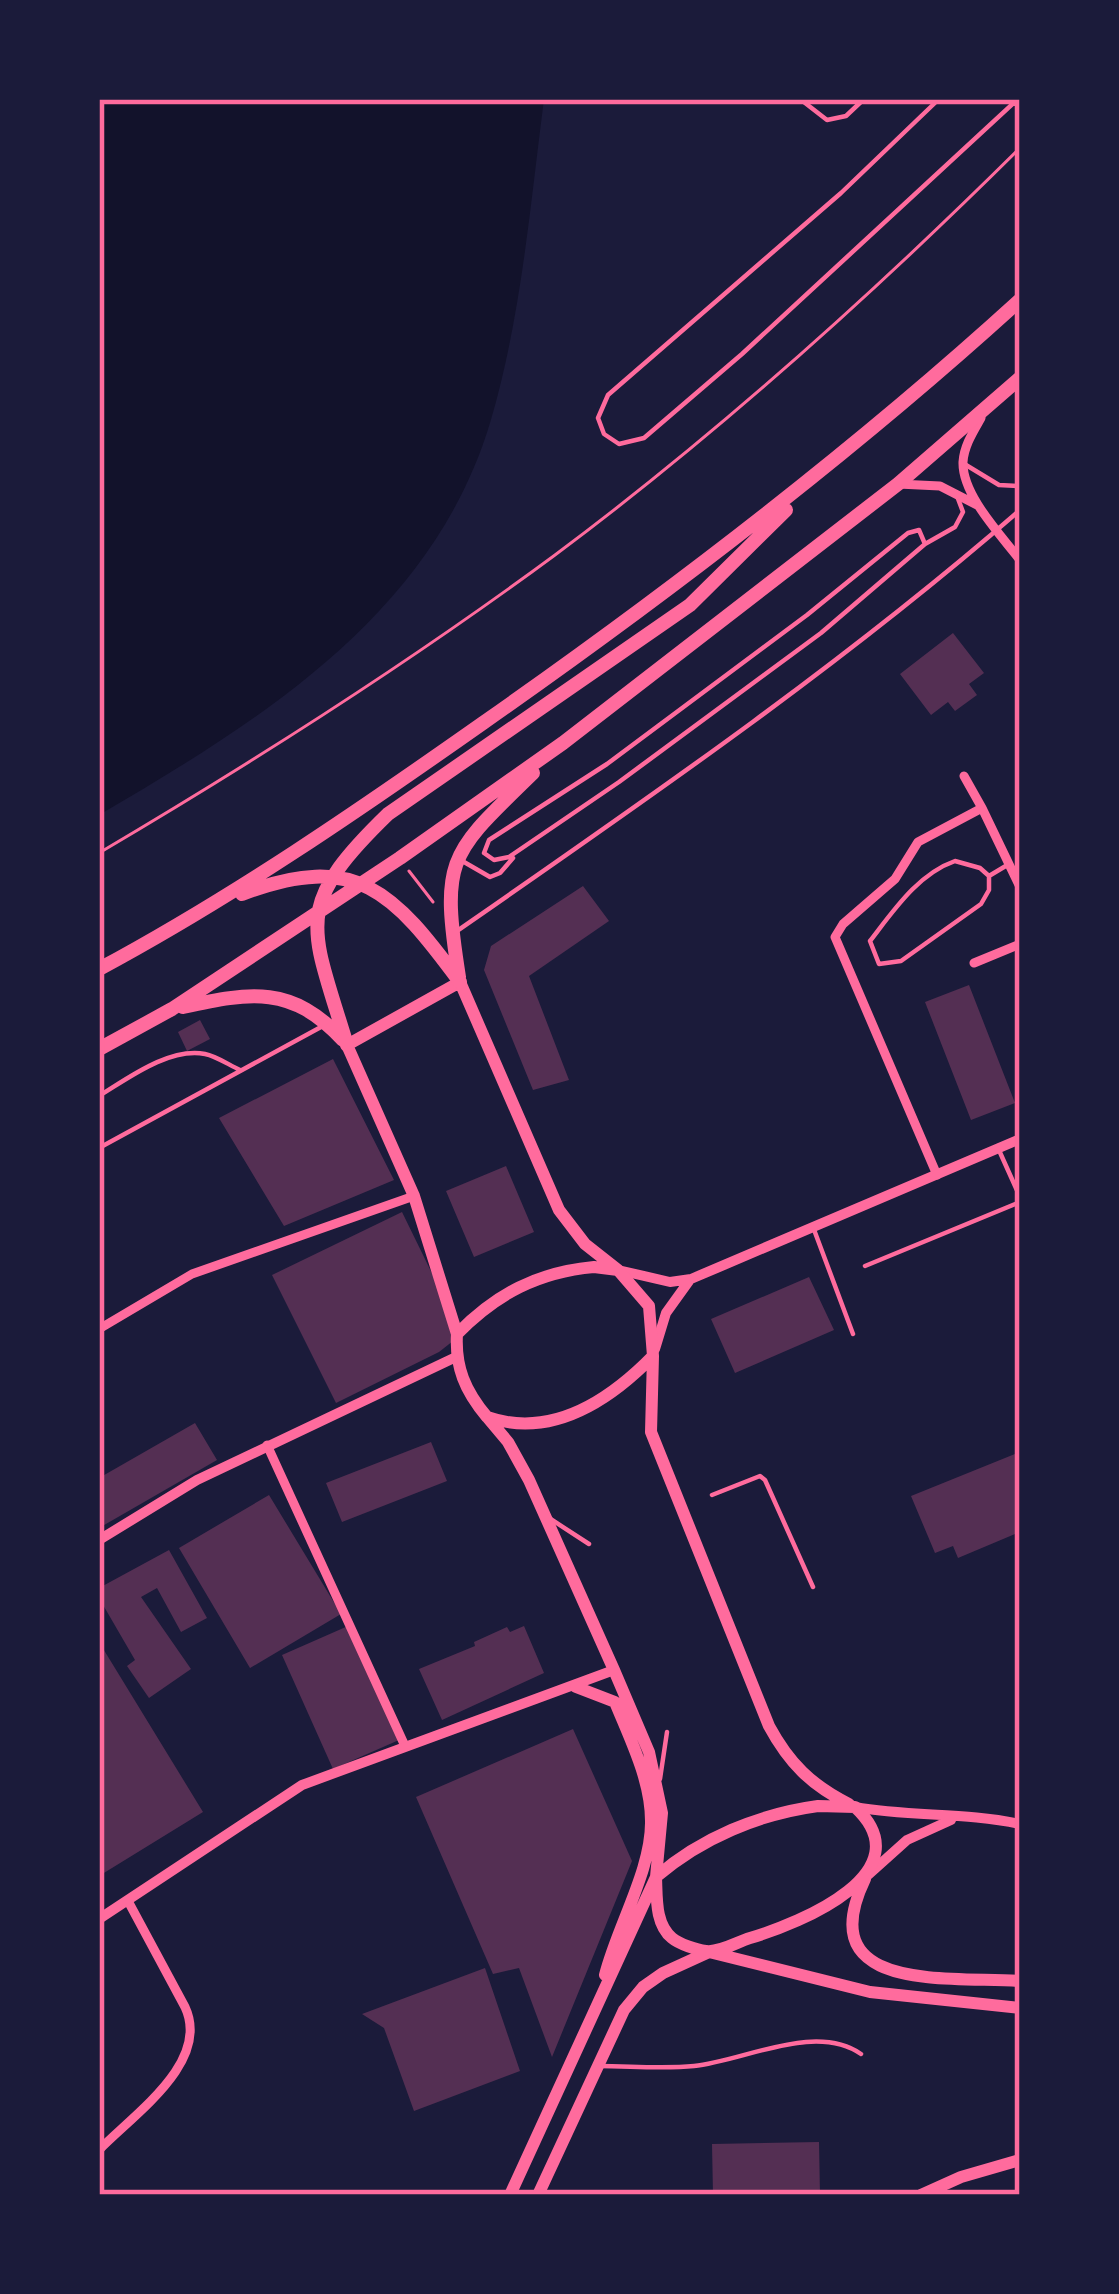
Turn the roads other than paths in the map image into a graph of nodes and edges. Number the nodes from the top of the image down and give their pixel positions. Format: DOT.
graph roads {
  1 [pos="800,99"];
  2 [pos="864,99"];
  3 [pos="940,99"];
  4 [pos="1016,102"];
  5 [pos="1020,300"];
  6 [pos="1020,378"];
  7 [pos="984,412"];
  8 [pos="1020,456"];
  9 [pos="835,461"];
  10 [pos="963,463"];
  11 [pos="1020,466"];
  12 [pos="898,484"];
  13 [pos="1020,486"];
  14 [pos="955,491"];
  15 [pos="1020,510"];
  16 [pos="984,511"];
  17 [pos="997,530"];
  18 [pos="925,544"];
  19 [pos="1020,560"];
  20 [pos="563,743"];
  21 [pos="964,776"];
  22 [pos="982,808"];
  23 [pos="516,853"];
  24 [pos="457,856"];
  25 [pos="1015,861"];
  26 [pos="988,876"];
  27 [pos="331,878"];
  28 [pos="363,883"];
  29 [pos="1020,887"];
  30 [pos="214,905"];
  31 [pos="316,912"];
  32 [pos="452,930"];
  33 [pos="1020,944"];
  34 [pos="974,963"];
  35 [pos="99,969"];
  36 [pos="460,982"];
  37 [pos="172,1009"];
  38 [pos="327,1024"];
  39 [pos="347,1045"];
  40 [pos="99,1049"];
  41 [pos="240,1070"];
  42 [pos="99,1096"];
  43 [pos="1020,1139"];
  44 [pos="99,1148"];
  45 [pos="998,1148"];
  46 [pos="937,1174"];
  47 [pos="414,1196"];
  48 [pos="1020,1200"];
  49 [pos="813,1227"];
  50 [pos="865,1266"];
  51 [pos="618,1270"];
  52 [pos="691,1279"];
  53 [pos="99,1329"];
  54 [pos="458,1334"];
  55 [pos="853,1334"];
  56 [pos="653,1356"];
  57 [pos="456,1357"];
  58 [pos="487,1417"];
  59 [pos="267,1445"];
  60 [pos="712,1495"];
  61 [pos="544,1515"];
  62 [pos="99,1540"];
  63 [pos="589,1544"];
  64 [pos="813,1587"];
  65 [pos="614,1670"];
  66 [pos="576,1687"];
  67 [pos="668,1732"];
  68 [pos="405,1745"];
  69 [pos="659,1790"];
  70 [pos="855,1807"];
  71 [pos="960,1817"];
  72 [pos="1020,1825"];
  73 [pos="656,1877"];
  74 [pos="866,1877"];
  75 [pos="128,1901"];
  76 [pos="100,1917"];
  77 [pos="709,1952"];
  78 [pos="1020,1981"];
  79 [pos="1020,2008"];
  80 [pos="596,2010"];
  81 [pos="860,2054"];
  82 [pos="598,2066"];
  83 [pos="99,2150"];
  84 [pos="1020,2160"];
  85 [pos="510,2195"];
  86 [pos="538,2195"];
  87 [pos="921,2195"];
  1 -- 2 [label="lane"];
  3 -- 4 [label="lane"];
  5 -- 9 [label="main road"];
  6 -- 7 [label="main road"];
  7 -- 10 [label="street"];
  7 -- 12 [label="main road"];
  8 -- 11 [label="lane"];
  9 -- 27 [label="main road"];
  9 -- 30 [label="main road"];
  10 -- 13 [label="lane"];
  10 -- 16 [label="street"];
  12 -- 14 [label="street"];
  12 -- 20 [label="main road"];
  14 -- 16 [label="street"];
  14 -- 18 [label="lane"];
  15 -- 17 [label="lane"];
  16 -- 17 [label="street"];
  17 -- 19 [label="street"];
  17 -- 32 [label="lane"];
  18 -- 23 [label="lane"];
  18 -- 23 [label="lane"];
  20 -- 24 [label="main road"];
  20 -- 28 [label="main road"];
  21 -- 22 [label="street"];
  22 -- 25 [label="street"];
  22 -- 46 [label="street"];
  23 -- 24 [label="lane"];
  24 -- 32 [label="main road"];
  25 -- 26 [label="lane"];
  25 -- 29 [label="street"];
  26 -- 26 [label="lane"];
  27 -- 28 [label="main road"];
  27 -- 30 [label="main road"];
  27 -- 31 [label="main road"];
  28 -- 31 [label="main road"];
  28 -- 36 [label="main road"];
  30 -- 35 [label="main road"];
  31 -- 37 [label="main road"];
  31 -- 39 [label="main road"];
  32 -- 36 [label="main road"];
  33 -- 34 [label="street"];
  36 -- 39 [label="main road"];
  36 -- 51 [label="main road"];
  37 -- 38 [label="main road"];
  37 -- 40 [label="main road"];
  38 -- 39 [label="main road"];
  38 -- 41 [label="lane"];
  39 -- 47 [label="main road"];
  41 -- 42 [label="lane"];
  41 -- 44 [label="lane"];
  43 -- 45 [label="street"];
  45 -- 46 [label="street"];
  45 -- 48 [label="lane"];
  46 -- 49 [label="street"];
  47 -- 53 [label="street"];
  47 -- 54 [label="main road"];
  48 -- 50 [label="lane"];
  49 -- 52 [label="street"];
  49 -- 55 [label="lane"];
  51 -- 52 [label="street"];
  51 -- 54 [label="main road"];
  51 -- 56 [label="main road"];
  52 -- 56 [label="street"];
  54 -- 57 [label="main road"];
  56 -- 58 [label="main road"];
  56 -- 70 [label="main road"];
  57 -- 58 [label="main road"];
  57 -- 59 [label="street"];
  58 -- 61 [label="main road"];
  59 -- 62 [label="street"];
  59 -- 68 [label="street"];
  60 -- 64 [label="lane"];
  61 -- 63 [label="lane"];
  61 -- 65 [label="main road"];
  65 -- 66 [label="street"];
  65 -- 69 [label="main road"];
  66 -- 68 [label="street"];
  66 -- 80 [label="main road"];
  67 -- 69 [label="lane"];
  68 -- 75 [label="street"];
  69 -- 73 [label="main road"];
  70 -- 71 [label="street"];
  70 -- 73 [label="main road"];
  70 -- 74 [label="main road"];
  71 -- 72 [label="street"];
  71 -- 74 [label="street"];
  73 -- 77 [label="main road"];
  73 -- 80 [label="main road"];
  74 -- 77 [label="main road"];
  74 -- 78 [label="main road"];
  75 -- 76 [label="street"];
  75 -- 83 [label="street"];
  77 -- 79 [label="main road"];
  77 -- 82 [label="main road"];
  80 -- 85 [label="main road"];
  81 -- 82 [label="lane"];
  82 -- 86 [label="main road"];
  84 -- 87 [label="main road"];
}
